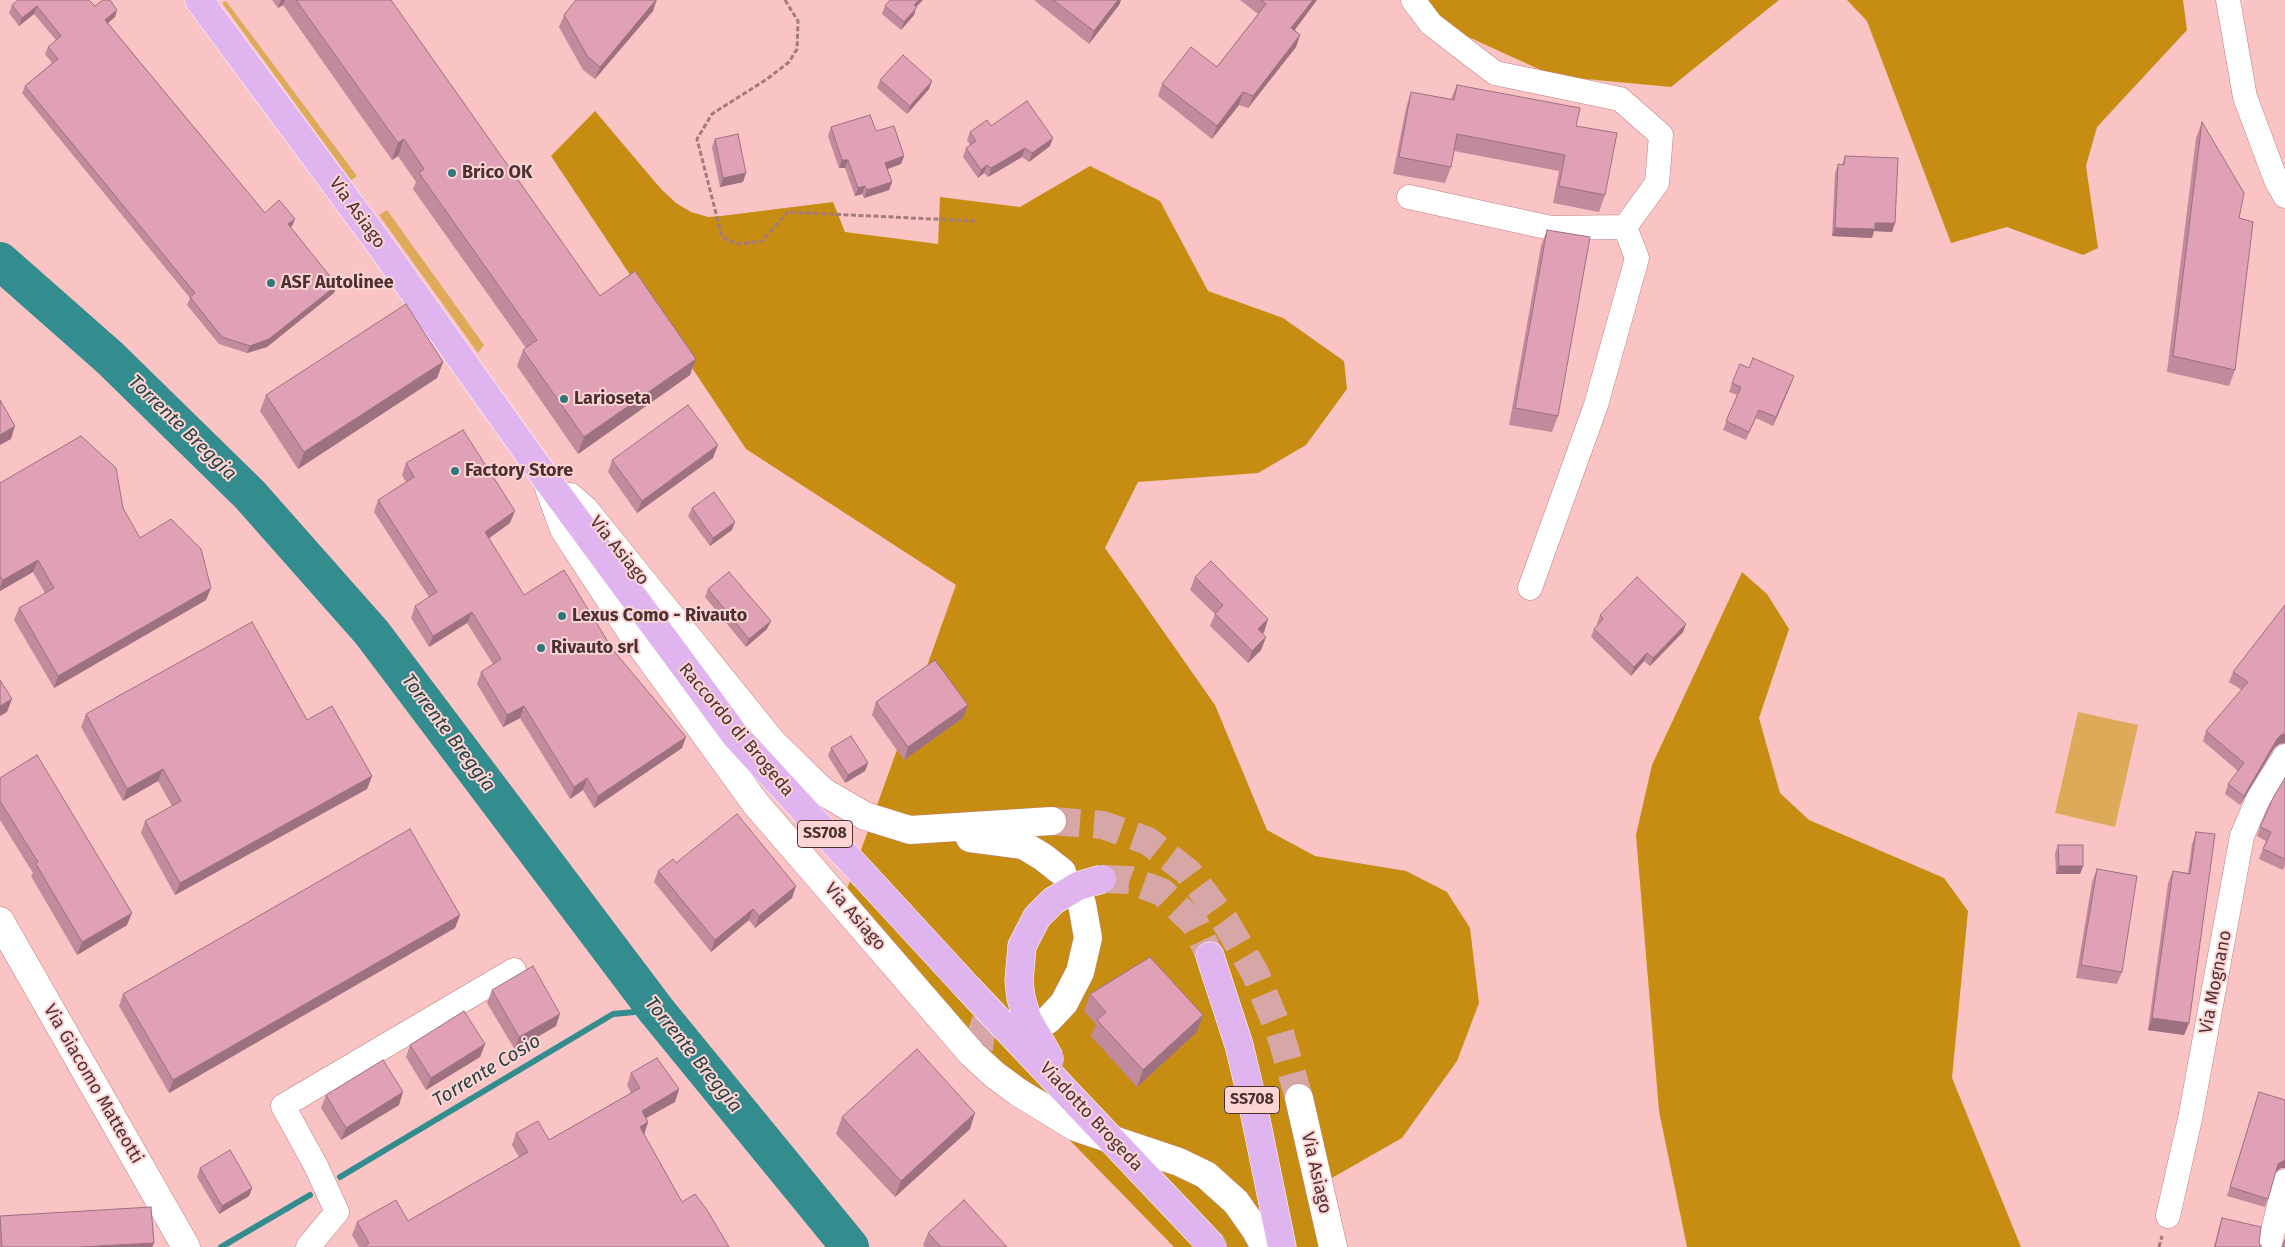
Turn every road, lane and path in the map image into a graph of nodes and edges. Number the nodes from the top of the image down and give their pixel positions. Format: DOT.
graph roads {
  1 [pos="199,0"];
  2 [pos="785,0"];
  3 [pos="1413,0"];
  4 [pos="2228,0"];
  5 [pos="2285,196"];
  6 [pos="1409,197"];
  7 [pos="975,222"];
  8 [pos="1625,227"];
  9 [pos="545,477"];
  10 [pos="1530,588"];
  11 [pos="2285,756"];
  12 [pos="1052,821"];
  13 [pos="910,830"];
  14 [pos="1062,872"];
  15 [pos="1102,879"];
  16 [pos="1082,904"];
  17 [pos="0,921"];
  18 [pos="1210,956"];
  19 [pos="514,970"];
  20 [pos="968,988"];
  21 [pos="933,1007"];
  22 [pos="1048,1020"];
  23 [pos="968,1029"];
  24 [pos="1067,1091"];
  25 [pos="1299,1098"];
  26 [pos="2285,1181"];
  27 [pos="2168,1216"];
  28 [pos="186,1247"];
  29 [pos="308,1247"];
  30 [pos="1213,1247"];
  31 [pos="1265,1247"];
  32 [pos="1282,1247"];
  33 [pos="1333,1247"];
  34 [pos="2269,1247"];
  1 -- 9 [label="main road, Via Asiago"];
  2 -- 7 [label="path"];
  3 -- 8 [label="street"];
  4 -- 5 [label="street"];
  6 -- 8 [label="street"];
  8 -- 10 [label="street"];
  9 -- 13 [label="street, Via Asiago / SS708"];
  9 -- 20 [label="main road, Raccordo di Brogeda / SS708"];
  9 -- 21 [label="street, Via Asiago / SS708"];
  11 -- 27 [label="street, Via Mognano"];
  12 -- 13 [label="street, Via Asiago / SS708"];
  13 -- 14 [label="street, SS708"];
  15 -- 24 [label="main road, SS708, bridge"];
  16 -- 22 [label="street"];
  17 -- 28 [label="street, Via Giacomo Matteotti"];
  18 -- 32 [label="main road, SS708"];
  19 -- 29 [label="street"];
  20 -- 24 [label="main road, Viadotto Brogeda / SS708, bridge"];
  21 -- 23 [label="street, SS708"];
  21 -- 31 [label="street, Via Asiago / SS708"];
  24 -- 30 [label="main road, Viadotto Brogeda / SS708, bridge"];
  25 -- 33 [label="street, Via Asiago / SS708"];
  26 -- 34 [label="street"];
}
